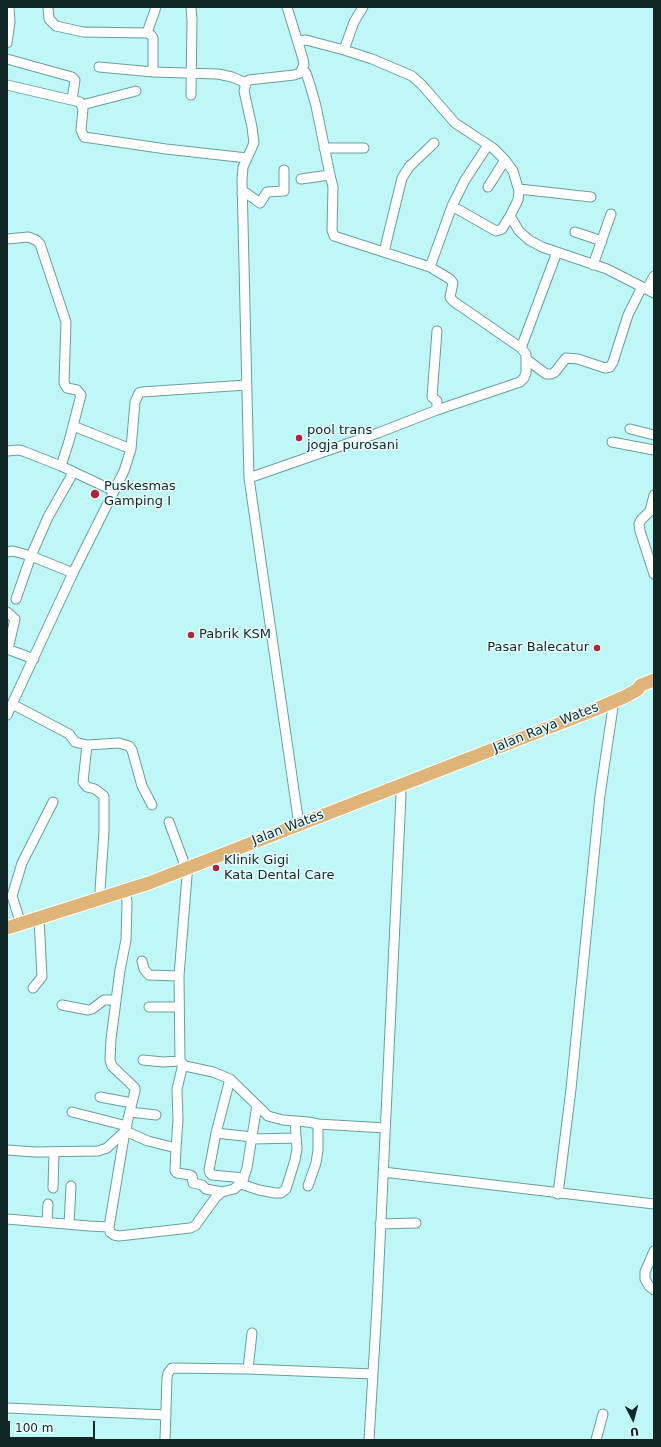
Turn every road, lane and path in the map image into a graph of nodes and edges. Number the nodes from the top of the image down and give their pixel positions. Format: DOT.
graph roads {
  1 [pos="9,7"];
  2 [pos="46,7"];
  3 [pos="156,7"];
  4 [pos="191,7"];
  5 [pos="287,7"];
  6 [pos="363,7"];
  7 [pos="147,33"];
  8 [pos="298,41"];
  9 [pos="7,43"];
  10 [pos="344,50"];
  11 [pos="7,59"];
  12 [pos="99,67"];
  13 [pos="302,70"];
  14 [pos="153,72"];
  15 [pos="192,73"];
  16 [pos="246,83"];
  17 [pos="7,85"];
  18 [pos="136,91"];
  19 [pos="191,95"];
  20 [pos="72,100"];
  21 [pos="82,105"];
  22 [pos="434,143"];
  23 [pos="488,145"];
  24 [pos="324,148"];
  25 [pos="364,148"];
  26 [pos="247,158"];
  27 [pos="505,160"];
  28 [pos="284,170"];
  29 [pos="330,175"];
  30 [pos="301,178"];
  31 [pos="488,187"];
  32 [pos="519,189"];
  33 [pos="242,194"];
  34 [pos="591,197"];
  35 [pos="452,206"];
  36 [pos="611,214"];
  37 [pos="510,216"];
  38 [pos="575,232"];
  39 [pos="7,239"];
  40 [pos="602,241"];
  41 [pos="384,252"];
  42 [pos="557,252"];
  43 [pos="593,265"];
  44 [pos="430,267"];
  45 [pos="654,276"];
  46 [pos="648,290"];
  47 [pos="437,331"];
  48 [pos="521,348"];
  49 [pos="526,359"];
  50 [pos="246,385"];
  51 [pos="437,410"];
  52 [pos="73,426"];
  53 [pos="630,429"];
  54 [pos="654,436"];
  55 [pos="612,442"];
  56 [pos="131,449"];
  57 [pos="654,450"];
  58 [pos="7,451"];
  59 [pos="60,466"];
  60 [pos="73,473"];
  61 [pos="249,478"];
  62 [pos="114,491"];
  63 [pos="654,495"];
  64 [pos="7,552"];
  65 [pos="31,556"];
  66 [pos="73,573"];
  67 [pos="654,574"];
  68 [pos="16,599"];
  69 [pos="7,612"];
  70 [pos="7,649"];
  71 [pos="34,659"];
  72 [pos="654,680"];
  73 [pos="654,686"];
  74 [pos="637,690"];
  75 [pos="612,702"];
  76 [pos="12,704"];
  77 [pos="7,716"];
  78 [pos="87,745"];
  79 [pos="454,765"];
  80 [pos="400,786"];
  81 [pos="53,802"];
  82 [pos="152,805"];
  83 [pos="169,822"];
  84 [pos="298,825"];
  85 [pos="186,868"];
  86 [pos="125,891"];
  87 [pos="102,899"];
  88 [pos="39,918"];
  89 [pos="21,924"];
  90 [pos="7,928"];
  91 [pos="142,961"];
  92 [pos="179,976"];
  93 [pos="33,988"];
  94 [pos="116,1000"];
  95 [pos="62,1006"];
  96 [pos="149,1007"];
  97 [pos="179,1007"];
  98 [pos="143,1060"];
  99 [pos="181,1062"];
  100 [pos="230,1079"];
  101 [pos="100,1097"];
  102 [pos="257,1105"];
  103 [pos="131,1107"];
  104 [pos="72,1112"];
  105 [pos="156,1115"];
  106 [pos="295,1121"];
  107 [pos="318,1124"];
  108 [pos="385,1128"];
  109 [pos="126,1129"];
  110 [pos="216,1132"];
  111 [pos="252,1138"];
  112 [pos="296,1138"];
  113 [pos="176,1148"];
  114 [pos="7,1150"];
  115 [pos="54,1152"];
  116 [pos="383,1172"];
  117 [pos="242,1181"];
  118 [pos="71,1186"];
  119 [pos="308,1186"];
  120 [pos="53,1188"];
  121 [pos="222,1192"];
  122 [pos="558,1194"];
  123 [pos="48,1204"];
  124 [pos="654,1204"];
  125 [pos="7,1219"];
  126 [pos="47,1222"];
  127 [pos="416,1223"];
  128 [pos="69,1224"];
  129 [pos="380,1224"];
  130 [pos="109,1226"];
  131 [pos="654,1251"];
  132 [pos="654,1290"];
  133 [pos="252,1333"];
  134 [pos="248,1369"];
  135 [pos="373,1374"];
  136 [pos="7,1408"];
  137 [pos="602,1414"];
  138 [pos="166,1415"];
  139 [pos="165,1440"];
  140 [pos="369,1440"];
  141 [pos="596,1440"];
  1 -- 9 [label="street"];
  2 -- 7 [label="street"];
  3 -- 7 [label="street"];
  4 -- 15 [label="street"];
  5 -- 8 [label="street"];
  6 -- 10 [label="street"];
  7 -- 14 [label="street"];
  8 -- 10 [label="street"];
  8 -- 13 [label="street"];
  10 -- 23 [label="street"];
  11 -- 20 [label="street"];
  12 -- 14 [label="street"];
  13 -- 16 [label="street"];
  13 -- 24 [label="street"];
  14 -- 15 [label="street"];
  15 -- 16 [label="street"];
  15 -- 19 [label="street"];
  16 -- 26 [label="street"];
  17 -- 20 [label="street"];
  18 -- 21 [label="street"];
  20 -- 21 [label="street"];
  21 -- 26 [label="street"];
  22 -- 41 [label="street"];
  23 -- 27 [label="street"];
  23 -- 35 [label="street"];
  24 -- 25 [label="street"];
  24 -- 29 [label="street"];
  26 -- 33 [label="street"];
  27 -- 31 [label="street"];
  27 -- 32 [label="street"];
  28 -- 33 [label="street"];
  29 -- 30 [label="street"];
  29 -- 41 [label="street"];
  32 -- 34 [label="street"];
  32 -- 37 [label="street"];
  33 -- 50 [label="street"];
  35 -- 37 [label="street"];
  35 -- 44 [label="street"];
  36 -- 40 [label="street"];
  37 -- 42 [label="street"];
  38 -- 40 [label="street"];
  39 -- 52 [label="street"];
  40 -- 43 [label="street"];
  41 -- 44 [label="street"];
  42 -- 43 [label="street"];
  42 -- 48 [label="street"];
  43 -- 46 [label="street"];
  44 -- 48 [label="street"];
  45 -- 46 [label="street"];
  46 -- 49 [label="street"];
  47 -- 51 [label="street"];
  48 -- 49 [label="street"];
  49 -- 51 [label="street"];
  50 -- 56 [label="street"];
  50 -- 61 [label="street"];
  51 -- 61 [label="street"];
  52 -- 56 [label="street"];
  52 -- 59 [label="street"];
  53 -- 54 [label="street"];
  55 -- 57 [label="street"];
  56 -- 62 [label="street"];
  58 -- 59 [label="street"];
  59 -- 60 [label="street"];
  60 -- 62 [label="street"];
  60 -- 65 [label="street"];
  61 -- 84 [label="street"];
  62 -- 66 [label="street"];
  63 -- 67 [label="street"];
  64 -- 65 [label="street"];
  65 -- 66 [label="street"];
  65 -- 68 [label="street"];
  66 -- 71 [label="street"];
  69 -- 70 [label="street"];
  70 -- 71 [label="street"];
  71 -- 76 [label="street"];
  72 -- 74 [label="highway, Jalan Raya Wates"];
  73 -- 74 [label="highway, Jalan Raya Wates"];
  74 -- 75 [label="highway, Jalan Raya Wates"];
  75 -- 79 [label="highway, Jalan Raya Wates"];
  75 -- 122 [label="street"];
  76 -- 77 [label="street"];
  76 -- 78 [label="street"];
  78 -- 82 [label="street"];
  78 -- 87 [label="street"];
  79 -- 80 [label="highway, Jalan Wates"];
  80 -- 84 [label="highway, Jalan Wates"];
  80 -- 108 [label="street"];
  81 -- 89 [label="street"];
  83 -- 85 [label="street"];
  84 -- 85 [label="highway, Jalan Wates"];
  85 -- 86 [label="highway, Jalan Wates"];
  85 -- 92 [label="street"];
  86 -- 87 [label="highway, Jalan Wates"];
  86 -- 94 [label="street"];
  87 -- 88 [label="highway, Jalan Wates"];
  88 -- 89 [label="highway, Jalan Wates"];
  88 -- 93 [label="street"];
  89 -- 90 [label="highway, Jalan Wates"];
  91 -- 92 [label="street"];
  92 -- 97 [label="street"];
  94 -- 95 [label="street"];
  94 -- 103 [label="street"];
  96 -- 97 [label="street"];
  97 -- 99 [label="street"];
  98 -- 99 [label="street"];
  99 -- 100 [label="street"];
  99 -- 113 [label="street"];
  100 -- 102 [label="street"];
  100 -- 110 [label="street"];
  101 -- 103 [label="street"];
  102 -- 106 [label="street"];
  102 -- 111 [label="street"];
  103 -- 105 [label="street"];
  103 -- 109 [label="street"];
  104 -- 109 [label="street"];
  106 -- 107 [label="street"];
  106 -- 112 [label="street"];
  107 -- 108 [label="street"];
  107 -- 119 [label="street"];
  108 -- 116 [label="street"];
  109 -- 113 [label="street"];
  109 -- 115 [label="street"];
  109 -- 130 [label="street"];
  110 -- 111 [label="street"];
  110 -- 117 [label="street"];
  111 -- 112 [label="street"];
  111 -- 117 [label="street"];
  112 -- 117 [label="street"];
  113 -- 121 [label="street"];
  114 -- 115 [label="street"];
  115 -- 120 [label="street"];
  116 -- 122 [label="street"];
  116 -- 129 [label="street"];
  117 -- 121 [label="street"];
  118 -- 128 [label="street"];
  121 -- 130 [label="street"];
  122 -- 124 [label="street"];
  123 -- 126 [label="street"];
  125 -- 126 [label="street"];
  126 -- 128 [label="street"];
  127 -- 129 [label="street"];
  128 -- 130 [label="street"];
  129 -- 135 [label="street"];
  131 -- 132 [label="street"];
  133 -- 134 [label="street"];
  134 -- 135 [label="street"];
  134 -- 138 [label="street"];
  135 -- 140 [label="street"];
  136 -- 138 [label="street"];
  137 -- 141 [label="street"];
  138 -- 139 [label="street"];
}
